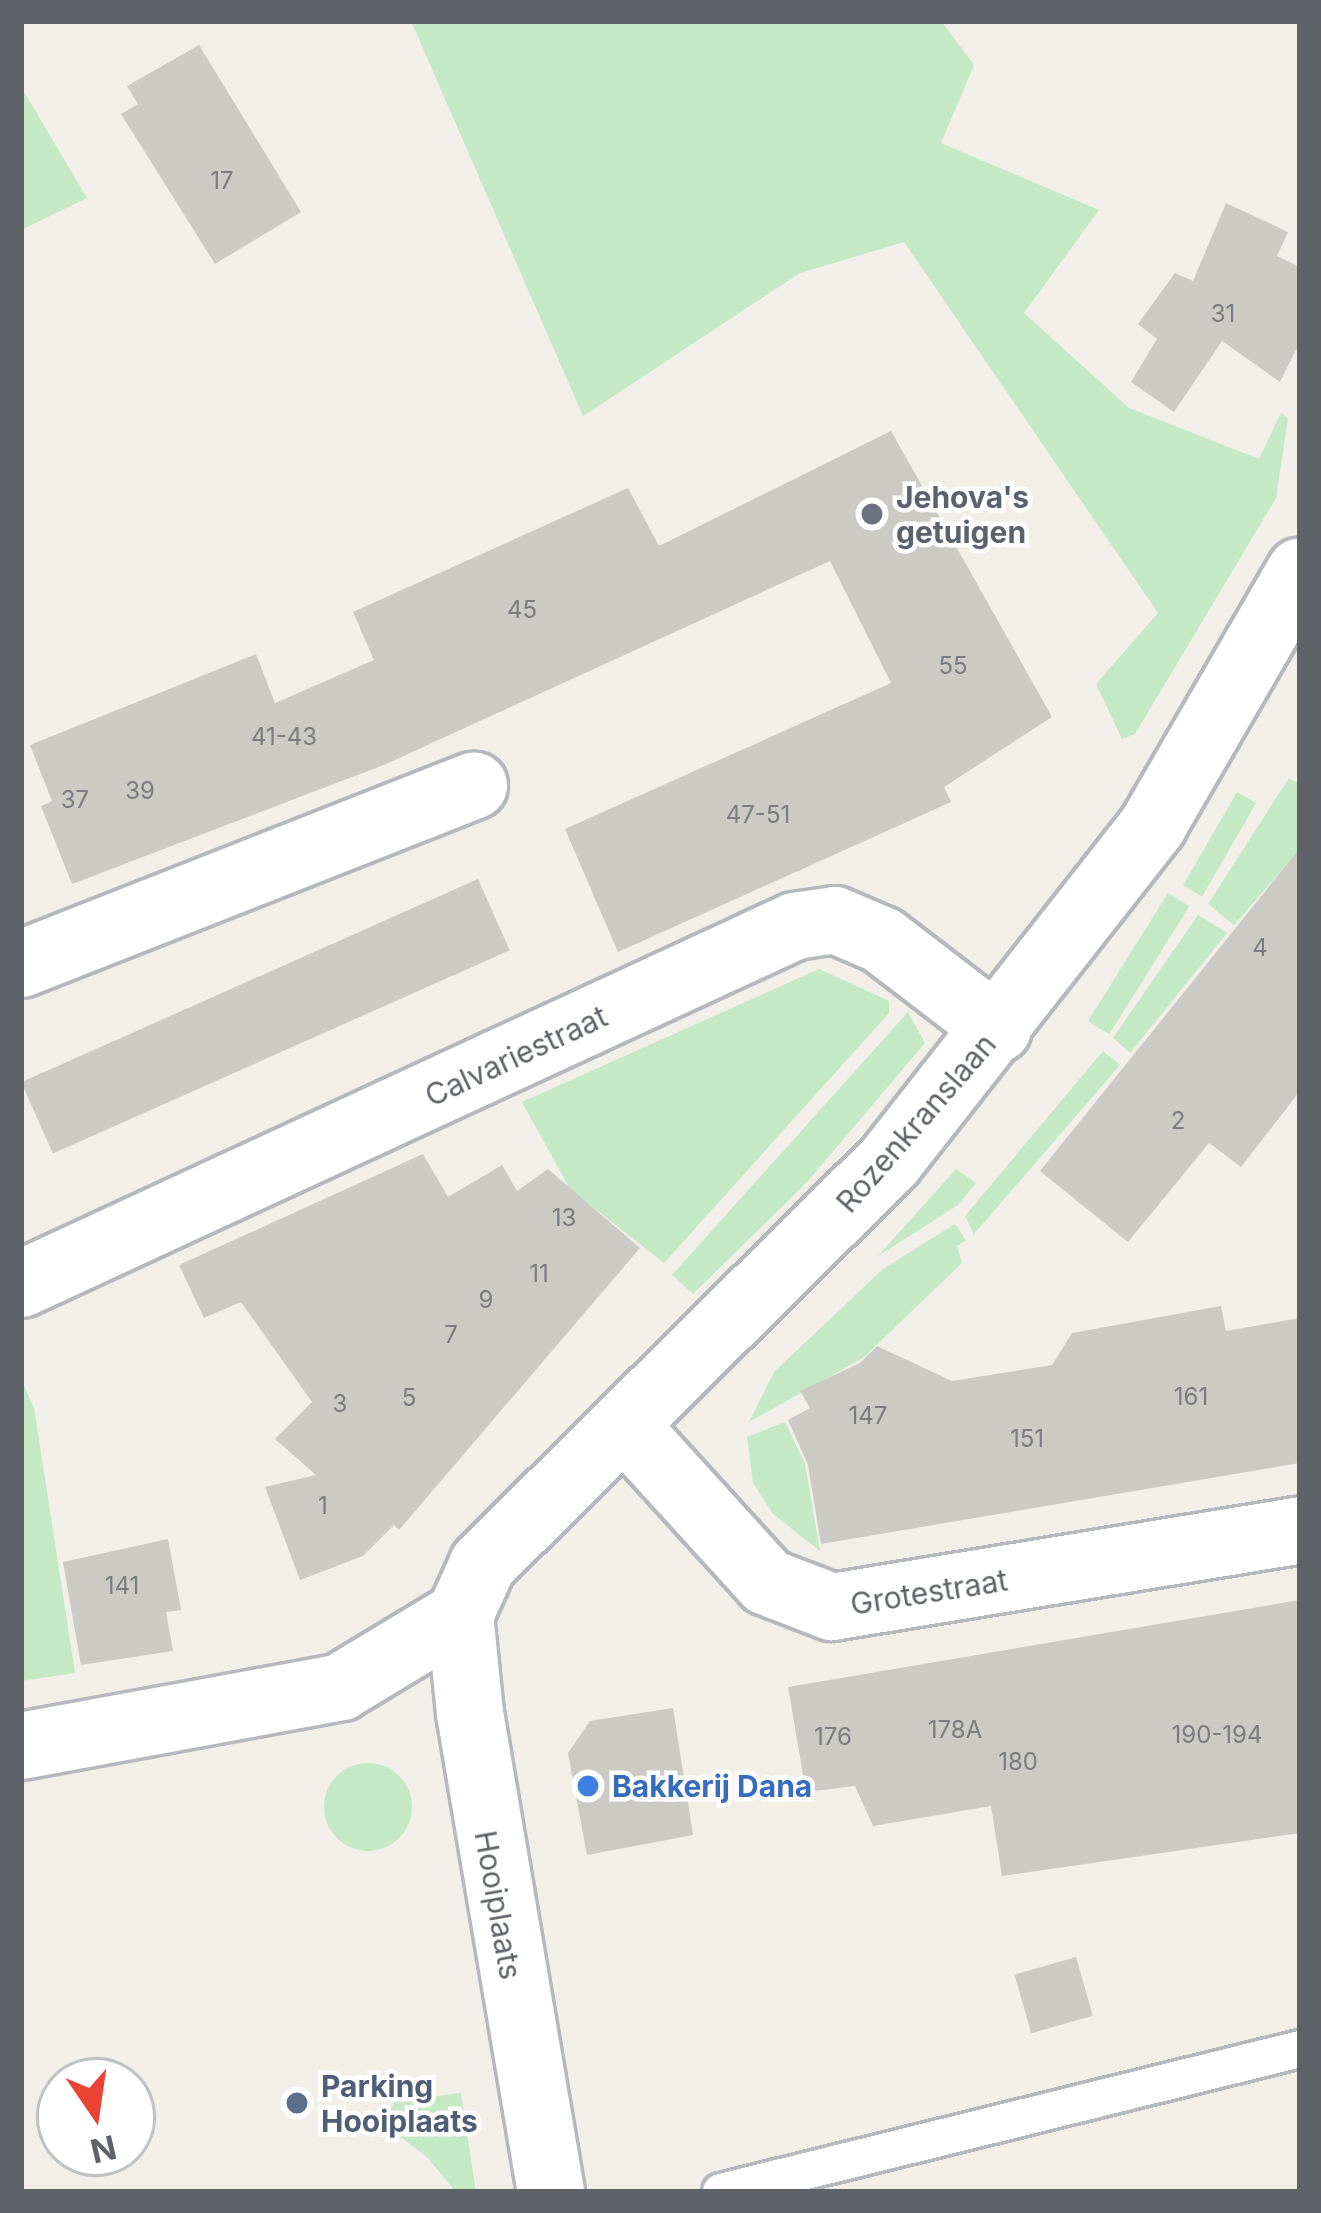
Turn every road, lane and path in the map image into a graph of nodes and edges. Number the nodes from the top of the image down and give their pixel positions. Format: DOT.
graph roads {
  1 [pos="1300,572"];
  2 [pos="474,786"];
  3 [pos="21,964"];
  4 [pos="998,1029"];
  5 [pos="21,1284"];
  6 [pos="628,1429"];
  7 [pos="1300,1530"];
  8 [pos="460,1615"];
  9 [pos="341,1687"];
  10 [pos="470,1713"];
  11 [pos="21,1746"];
  12 [pos="1300,2049"];
  13 [pos="551,2192"];
  14 [pos="722,2192"];
  1 -- 4 [label="street, Rozenkranslaan"];
  2 -- 3 [label="street"];
  4 -- 5 [label="street, Calvariestraat"];
  4 -- 6 [label="street, Rozenkranslaan"];
  6 -- 7 [label="street, Grotestraat"];
  6 -- 8 [label="street, Rozenkranslaan"];
  8 -- 9 [label="street"];
  8 -- 10 [label="street, Hooiplaats"];
  9 -- 10 [label="street"];
  9 -- 11 [label="street"];
  10 -- 13 [label="street, Hooiplaats"];
  12 -- 14 [label="lane"];
}
